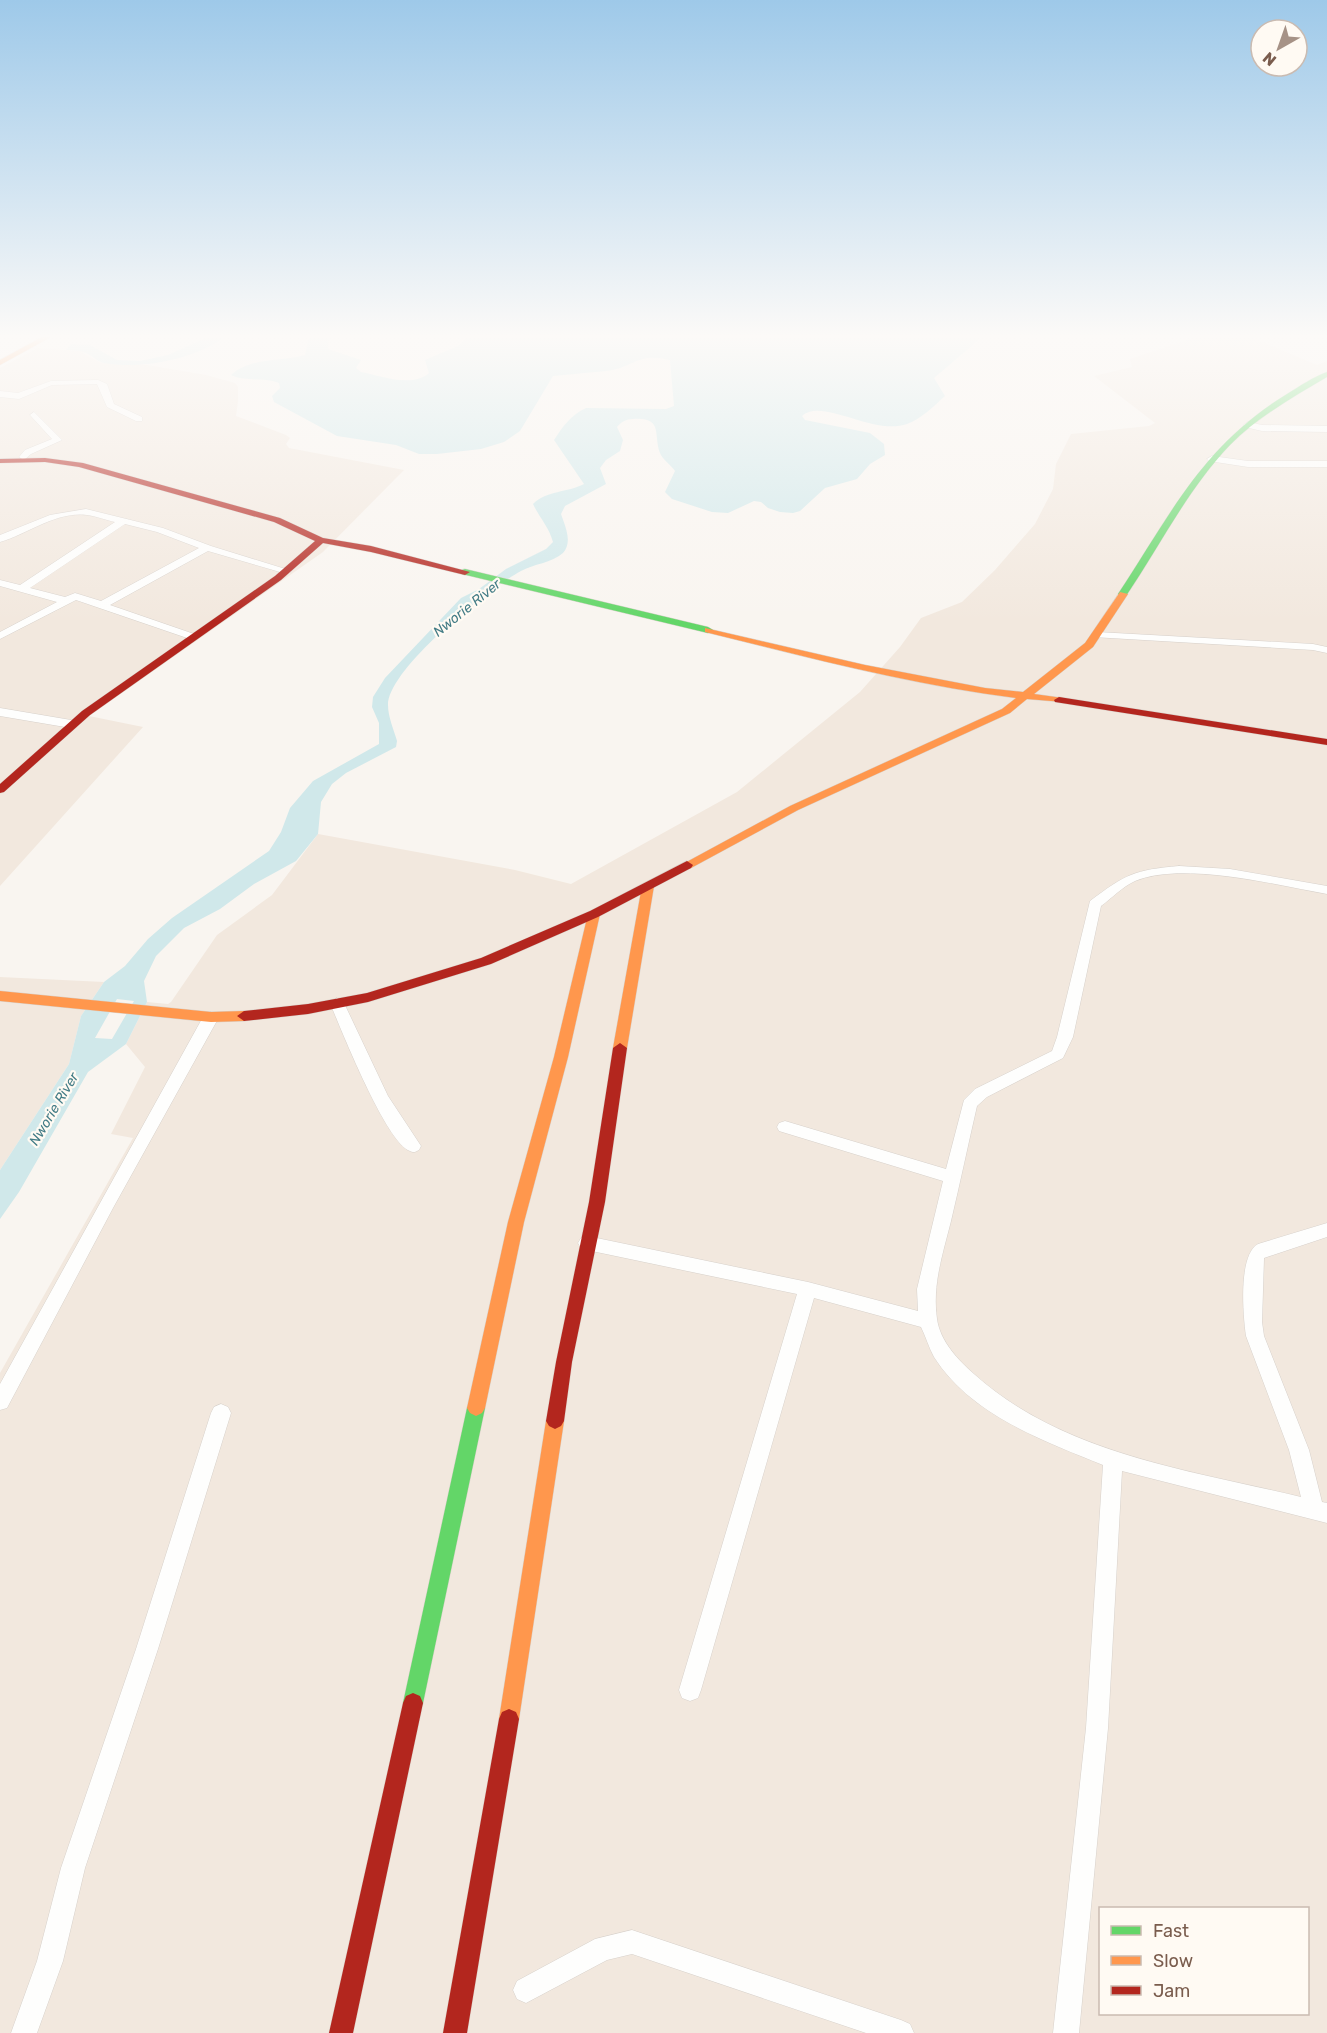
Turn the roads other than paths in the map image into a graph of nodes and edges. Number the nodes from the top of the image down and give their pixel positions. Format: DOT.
graph roads {
  1 [pos="50,432"];
  2 [pos="1241,432"];
  3 [pos="24,457"];
  4 [pos="1212,459"];
  5 [pos="0,460"];
  6 [pos="1327,464"];
  7 [pos="123,521"];
  8 [pos="316,536"];
  9 [pos="0,539"];
  10 [pos="207,548"];
  11 [pos="283,570"];
  12 [pos="0,583"];
  13 [pos="22,589"];
  14 [pos="63,600"];
  15 [pos="104,604"];
  16 [pos="1097,635"];
  17 [pos="0,636"];
  18 [pos="189,636"];
  19 [pos="1327,649"];
  20 [pos="1032,690"];
  21 [pos="0,712"];
  22 [pos="67,723"];
  23 [pos="1327,730"];
  24 [pos="1327,742"];
  25 [pos="0,778"];
  26 [pos="0,790"];
  27 [pos="648,886"];
  28 [pos="1327,890"];
  29 [pos="594,914"];
  30 [pos="0,996"];
  31 [pos="337,1003"];
  32 [pos="211,1017"];
  33 [pos="785,1127"];
  34 [pos="413,1146"];
  35 [pos="953,1178"];
  36 [pos="1327,1230"];
  37 [pos="587,1243"];
  38 [pos="808,1289"];
  39 [pos="928,1321"];
  40 [pos="0,1402"];
  41 [pos="221,1413"];
  42 [pos="1113,1460"];
  43 [pos="1321,1512"];
  44 [pos="690,1690"];
  45 [pos="526,1990"];
  46 [pos="24,2033"];
  47 [pos="341,2033"];
  48 [pos="455,2033"];
  49 [pos="901,2033"];
  50 [pos="1066,2033"];
  1 -- 3 [label="street"];
  2 -- 4 [label="main road"];
  3 -- 5 [label="main road"];
  3 -- 8 [label="main road"];
  4 -- 6 [label="street"];
  4 -- 16 [label="main road"];
  5 -- 8 [label="main road"];
  7 -- 9 [label="street"];
  7 -- 10 [label="street"];
  7 -- 13 [label="street"];
  8 -- 11 [label="main road"];
  8 -- 20 [label="main road"];
  10 -- 11 [label="street"];
  10 -- 15 [label="street"];
  11 -- 18 [label="main road"];
  12 -- 13 [label="street"];
  13 -- 14 [label="street"];
  14 -- 15 [label="street"];
  14 -- 17 [label="street"];
  15 -- 18 [label="street"];
  16 -- 19 [label="street"];
  16 -- 20 [label="main road"];
  18 -- 22 [label="main road"];
  20 -- 23 [label="main road"];
  20 -- 24 [label="main road"];
  20 -- 27 [label="main road"];
  21 -- 22 [label="street"];
  22 -- 25 [label="main road"];
  22 -- 26 [label="main road"];
  27 -- 29 [label="main road"];
  27 -- 37 [label="main road"];
  28 -- 35 [label="street"];
  29 -- 31 [label="main road"];
  29 -- 47 [label="main road"];
  30 -- 32 [label="main road"];
  31 -- 32 [label="main road"];
  31 -- 34 [label="street"];
  32 -- 40 [label="street"];
  33 -- 35 [label="street"];
  35 -- 39 [label="street"];
  36 -- 43 [label="street"];
  37 -- 38 [label="street"];
  37 -- 48 [label="main road"];
  38 -- 39 [label="street"];
  38 -- 44 [label="street"];
  39 -- 42 [label="street"];
  41 -- 46 [label="street"];
  42 -- 43 [label="street"];
  42 -- 50 [label="street"];
  45 -- 49 [label="street"];
}
